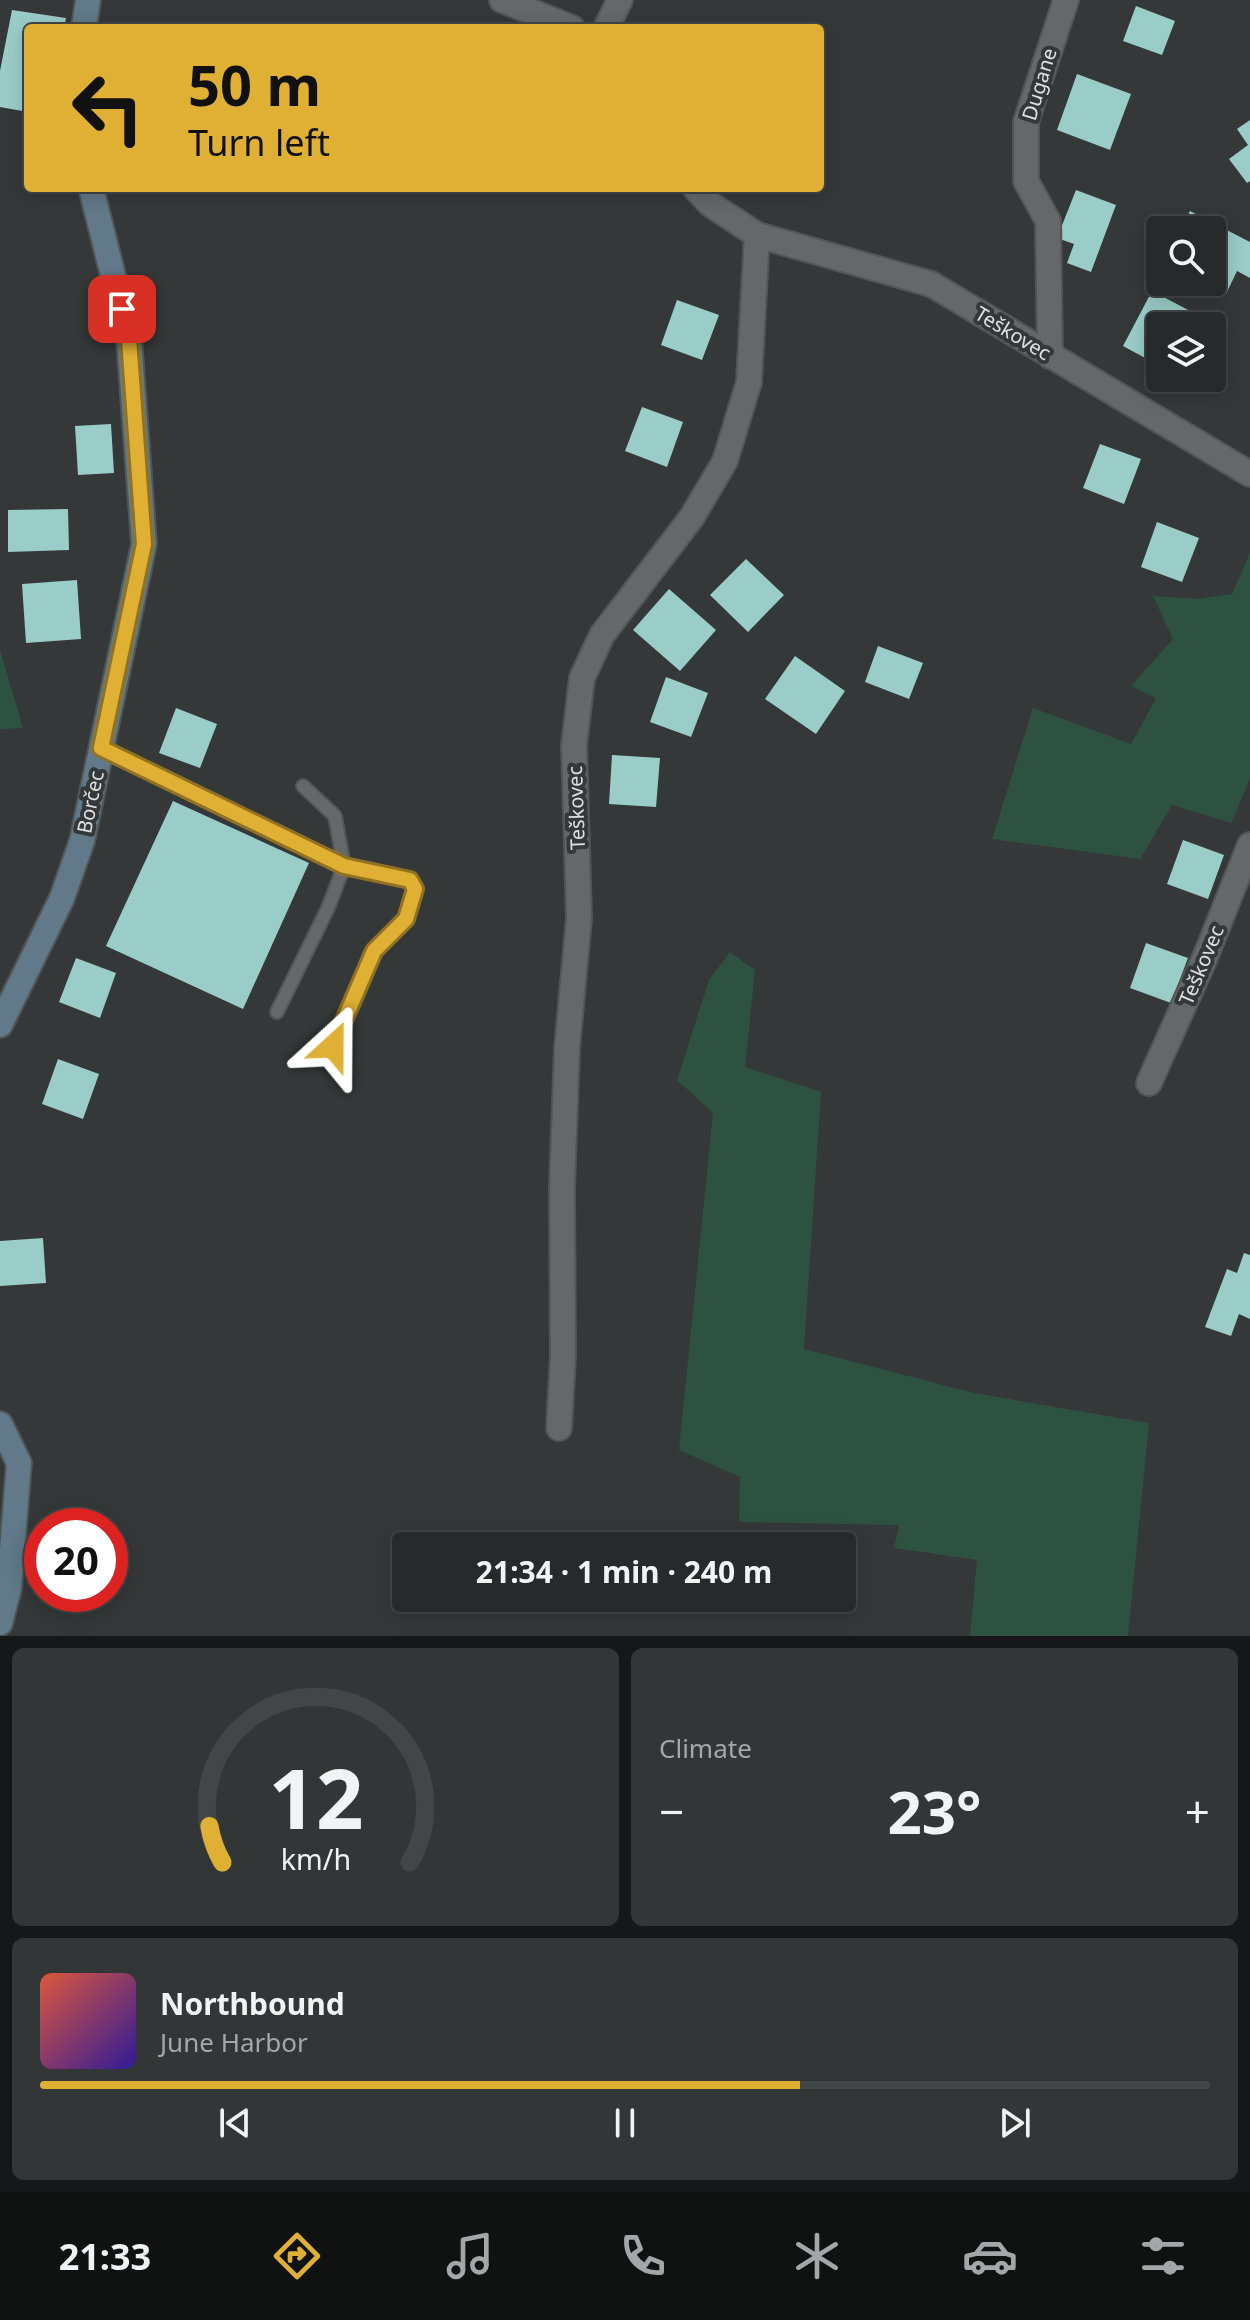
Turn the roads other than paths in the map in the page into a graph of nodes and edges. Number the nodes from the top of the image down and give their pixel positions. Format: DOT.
graph roads {
  1 [pos="88,0"];
  2 [pos="502,0"];
  3 [pos="620,0"];
  4 [pos="1066,0"];
  5 [pos="85,24"];
  6 [pos="562,24"];
  7 [pos="608,24"];
  8 [pos="92,192"];
  9 [pos="699,192"];
  10 [pos="757,235"];
  11 [pos="1050,356"];
  12 [pos="1250,474"];
  13 [pos="101,748"];
  14 [pos="303,786"];
  15 [pos="1250,845"];
  16 [pos="344,866"];
  17 [pos="277,1012"];
  18 [pos="0,1025"];
  19 [pos="333,1046"];
  20 [pos="1149,1083"];
  21 [pos="0,1424"];
  22 [pos="559,1428"];
  23 [pos="0,1623"];
  1 -- 5 [label="street"];
  2 -- 6 [label="street"];
  3 -- 7 [label="street"];
  4 -- 11 [label="street, Dugane"];
  8 -- 13 [label="street, Borčec"];
  9 -- 10 [label="street, Teškovec"];
  10 -- 11 [label="street, Teškovec"];
  10 -- 22 [label="street, Teškovec"];
  11 -- 12 [label="street, Teškovec"];
  13 -- 16 [label="lane"];
  13 -- 18 [label="street, Borčec"];
  14 -- 16 [label="lane"];
  15 -- 20 [label="street, Teškovec"];
  16 -- 17 [label="lane"];
  16 -- 19 [label="lane"];
  21 -- 23 [label="street"];
}
